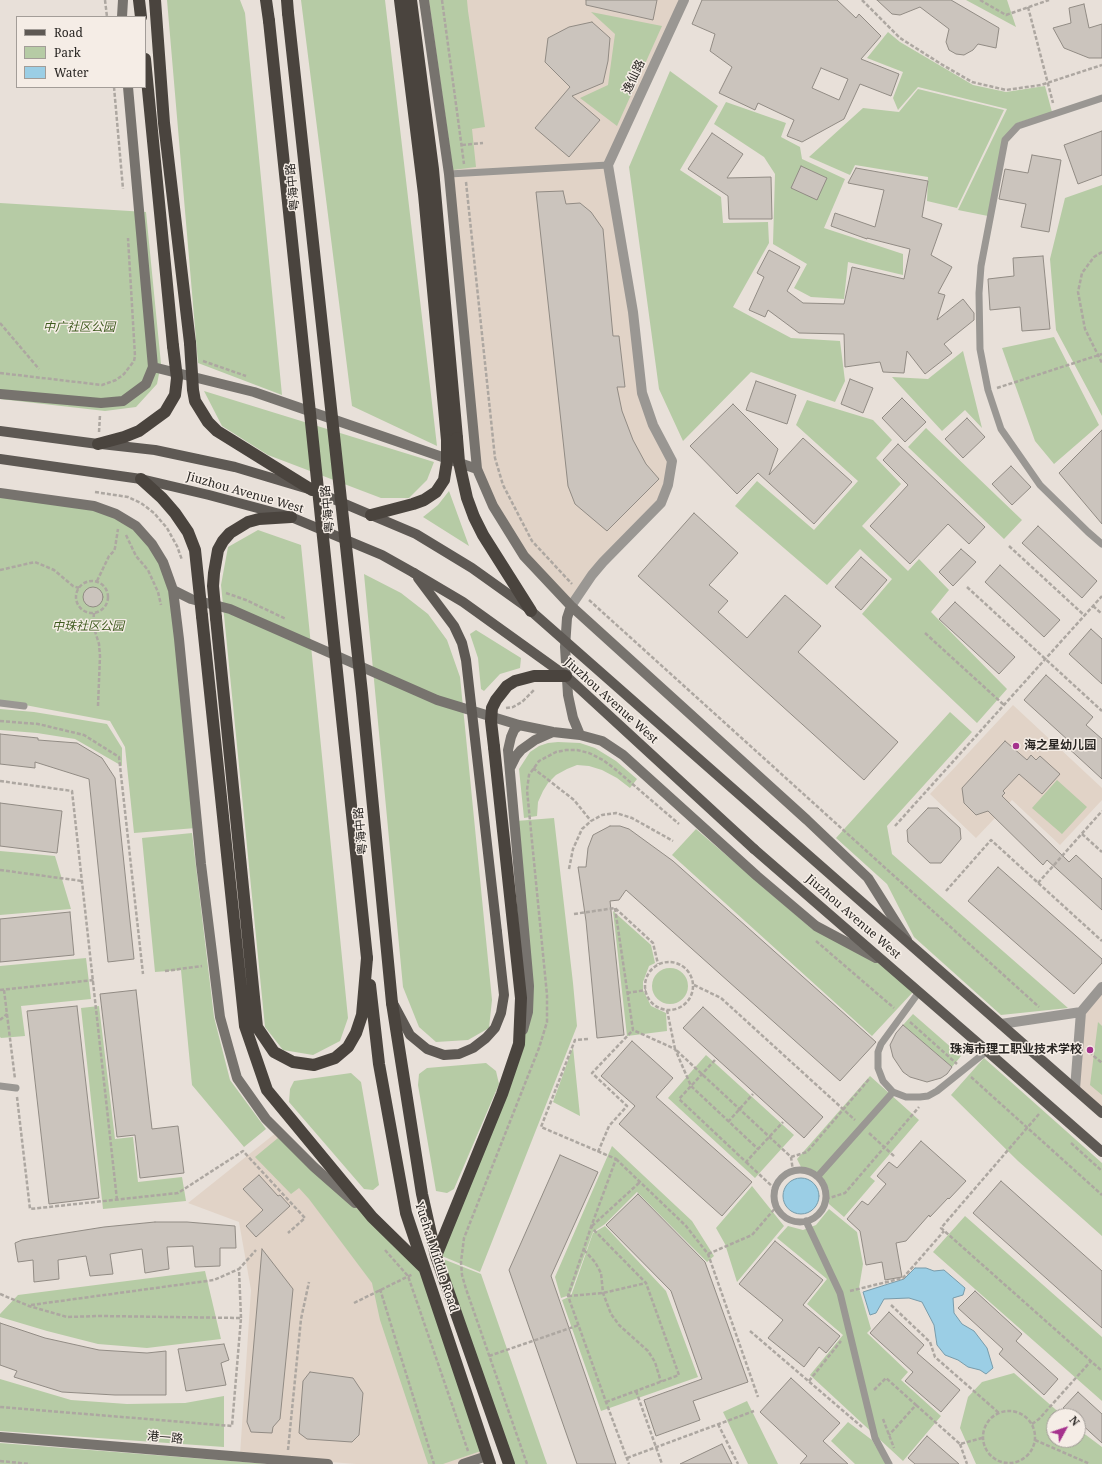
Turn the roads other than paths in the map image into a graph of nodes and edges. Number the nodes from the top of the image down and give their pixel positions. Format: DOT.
graph roads {
  1 [pos="123,0"];
  2 [pos="139,0"];
  3 [pos="155,0"];
  4 [pos="266,0"];
  5 [pos="287,0"];
  6 [pos="400,0"];
  7 [pos="411,0"];
  8 [pos="424,0"];
  9 [pos="684,0"];
  10 [pos="122,16"];
  11 [pos="141,16"];
  12 [pos="146,69"];
  13 [pos="128,88"];
  14 [pos="1102,98"];
  15 [pos="608,165"];
  16 [pos="449,174"];
  17 [pos="153,367"];
  18 [pos="0,394"];
  19 [pos="0,431"];
  20 [pos="452,439"];
  21 [pos="98,444"];
  22 [pos="0,459"];
  23 [pos="477,469"];
  24 [pos="141,479"];
  25 [pos="312,490"];
  26 [pos="0,493"];
  27 [pos="371,515"];
  28 [pos="291,517"];
  29 [pos="1102,544"];
  30 [pos="414,573"];
  31 [pos="173,590"];
  32 [pos="571,606"];
  33 [pos="531,611"];
  34 [pos="566,676"];
  35 [pos="0,703"];
  36 [pos="24,706"];
  37 [pos="519,725"];
  38 [pos="553,732"];
  39 [pos="580,735"];
  40 [pos="510,768"];
  41 [pos="908,942"];
  42 [pos="367,958"];
  43 [pos="886,963"];
  44 [pos="1102,987"];
  45 [pos="919,992"];
  46 [pos="392,1003"];
  47 [pos="1081,1012"];
  48 [pos="1001,1024"];
  49 [pos="519,1044"];
  50 [pos="987,1051"];
  51 [pos="0,1086"];
  52 [pos="16,1088"];
  53 [pos="1075,1089"];
  54 [pos="893,1092"];
  55 [pos="1102,1113"];
  56 [pos="1102,1152"];
  57 [pos="818,1176"];
  58 [pos="372,1217"];
  59 [pos="806,1221"];
  60 [pos="436,1256"];
  61 [pos="424,1268"];
  62 [pos="0,1438"];
  63 [pos="488,1460"];
  64 [pos="328,1464"];
  65 [pos="462,1464"];
  66 [pos="509,1464"];
  67 [pos="889,1464"];
  1 -- 10 [label="main road"];
  2 -- 11 [label="highway"];
  3 -- 25 [label="highway, bridge"];
  4 -- 42 [label="highway, 粤海中路, bridge"];
  5 -- 46 [label="highway, 粤海中路, bridge"];
  6 -- 20 [label="highway"];
  7 -- 20 [label="highway"];
  8 -- 16 [label="main road"];
  9 -- 15 [label="street, 逸仙路"];
  12 -- 21 [label="highway, bridge"];
  13 -- 17 [label="main road"];
  14 -- 29 [label="lane"];
  15 -- 16 [label="lane"];
  15 -- 32 [label="street"];
  16 -- 23 [label="main road"];
  17 -- 18 [label="main road"];
  17 -- 23 [label="main road"];
  19 -- 21 [label="main road, Jiuzhou Avenue West"];
  20 -- 27 [label="highway, bridge"];
  20 -- 33 [label="highway, bridge"];
  21 -- 25 [label="main road, Jiuzhou Avenue West, bridge"];
  22 -- 24 [label="main road, Jiuzhou Avenue West, bridge"];
  23 -- 32 [label="main road"];
  24 -- 28 [label="main road, Jiuzhou Avenue West, bridge"];
  24 -- 58 [label="highway, bridge"];
  25 -- 27 [label="main road, Jiuzhou Avenue West, bridge"];
  26 -- 31 [label="main road"];
  27 -- 33 [label="main road, Jiuzhou Avenue West, bridge"];
  28 -- 30 [label="main road, Jiuzhou Avenue West, bridge"];
  28 -- 42 [label="highway, bridge"];
  30 -- 34 [label="main road, Jiuzhou Avenue West, bridge"];
  30 -- 46 [label="main road, bridge"];
  31 -- 37 [label="main road"];
  31 -- 58 [label="main road"];
  32 -- 39 [label="main road"];
  32 -- 41 [label="main road"];
  33 -- 41 [label="main road, Jiuzhou Avenue West, bridge"];
  34 -- 43 [label="main road, Jiuzhou Avenue West, bridge"];
  34 -- 49 [label="highway, bridge"];
  35 -- 36 [label="lane"];
  37 -- 38 [label="main road"];
  37 -- 40 [label="main road"];
  38 -- 39 [label="main road"];
  38 -- 40 [label="main road"];
  39 -- 43 [label="main road"];
  40 -- 49 [label="main road"];
  41 -- 48 [label="main road, Jiuzhou Avenue West"];
  42 -- 61 [label="highway, Yuehai Middle Road"];
  43 -- 45 [label="main road, Jiuzhou Avenue West"];
  44 -- 47 [label="street"];
  45 -- 50 [label="main road, Jiuzhou Avenue West"];
  45 -- 54 [label="lane"];
  46 -- 60 [label="highway, Yuehai Middle Road"];
  47 -- 48 [label="street"];
  47 -- 53 [label="street"];
  48 -- 53 [label="main road, Jiuzhou Avenue West"];
  49 -- 60 [label="highway"];
  50 -- 54 [label="lane"];
  50 -- 56 [label="main road, Jiuzhou Avenue West"];
  51 -- 52 [label="lane"];
  53 -- 55 [label="main road, Jiuzhou Avenue West"];
  54 -- 57 [label="lane"];
  57 -- 59 [label="lane"];
  57 -- 59 [label="lane"];
  58 -- 61 [label="highway"];
  59 -- 67 [label="lane"];
  60 -- 66 [label="highway, Yuehai Middle Road"];
  61 -- 63 [label="highway, Yuehai Middle Road"];
  62 -- 64 [label="main road, 港一路"];
  63 -- 65 [label="main road"];
}
